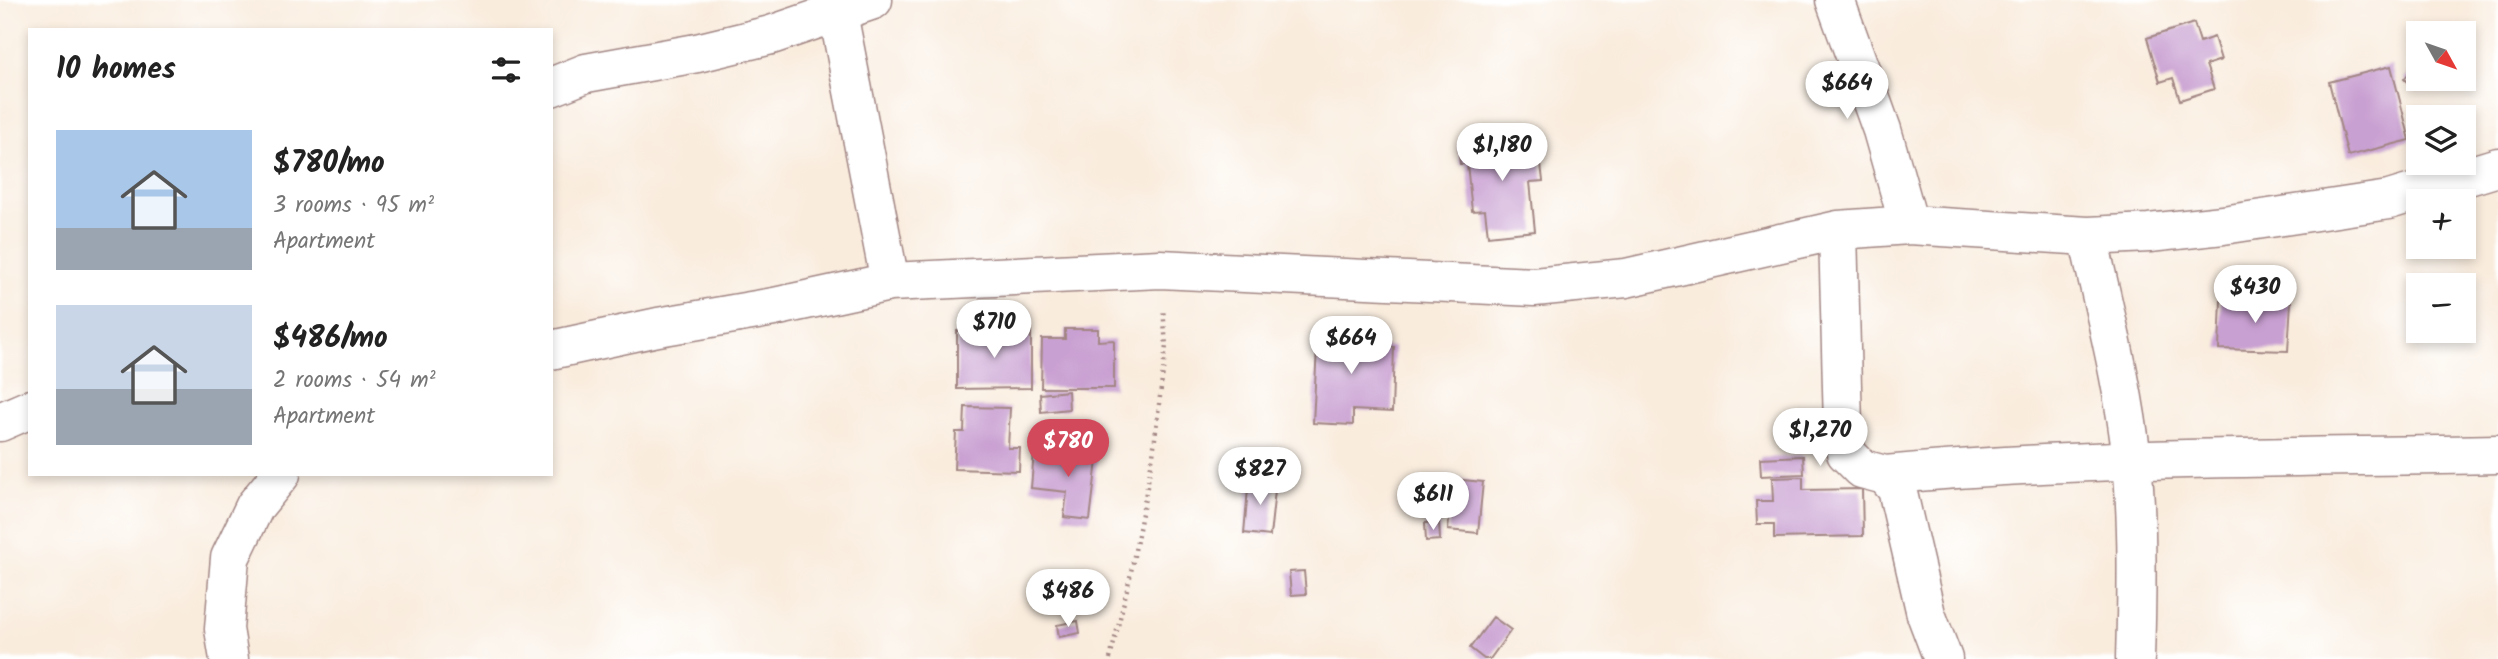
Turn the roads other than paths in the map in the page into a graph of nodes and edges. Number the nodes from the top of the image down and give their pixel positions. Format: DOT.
graph roads {
  1 [pos="873,0"];
  2 [pos="1835,0"];
  3 [pos="838,13"];
  4 [pos="553,86"];
  5 [pos="2498,167"];
  6 [pos="1909,225"];
  7 [pos="1838,230"];
  8 [pos="2088,236"];
  9 [pos="890,282"];
  10 [pos="553,350"];
  11 [pos="28,410"];
  12 [pos="0,422"];
  13 [pos="2498,454"];
  14 [pos="2132,459"];
  15 [pos="1885,475"];
  16 [pos="279,476"];
  17 [pos="229,659"];
  18 [pos="1943,659"];
  19 [pos="2135,659"];
  1 -- 3 [label="street"];
  2 -- 6 [label="street"];
  3 -- 4 [label="street"];
  3 -- 9 [label="street"];
  5 -- 8 [label="street"];
  6 -- 7 [label="street"];
  6 -- 8 [label="street"];
  7 -- 9 [label="street"];
  7 -- 15 [label="street"];
  8 -- 14 [label="street"];
  9 -- 10 [label="street"];
  11 -- 12 [label="street"];
  13 -- 14 [label="street"];
  14 -- 15 [label="street"];
  14 -- 19 [label="street"];
  15 -- 18 [label="street"];
  16 -- 17 [label="street"];
}
